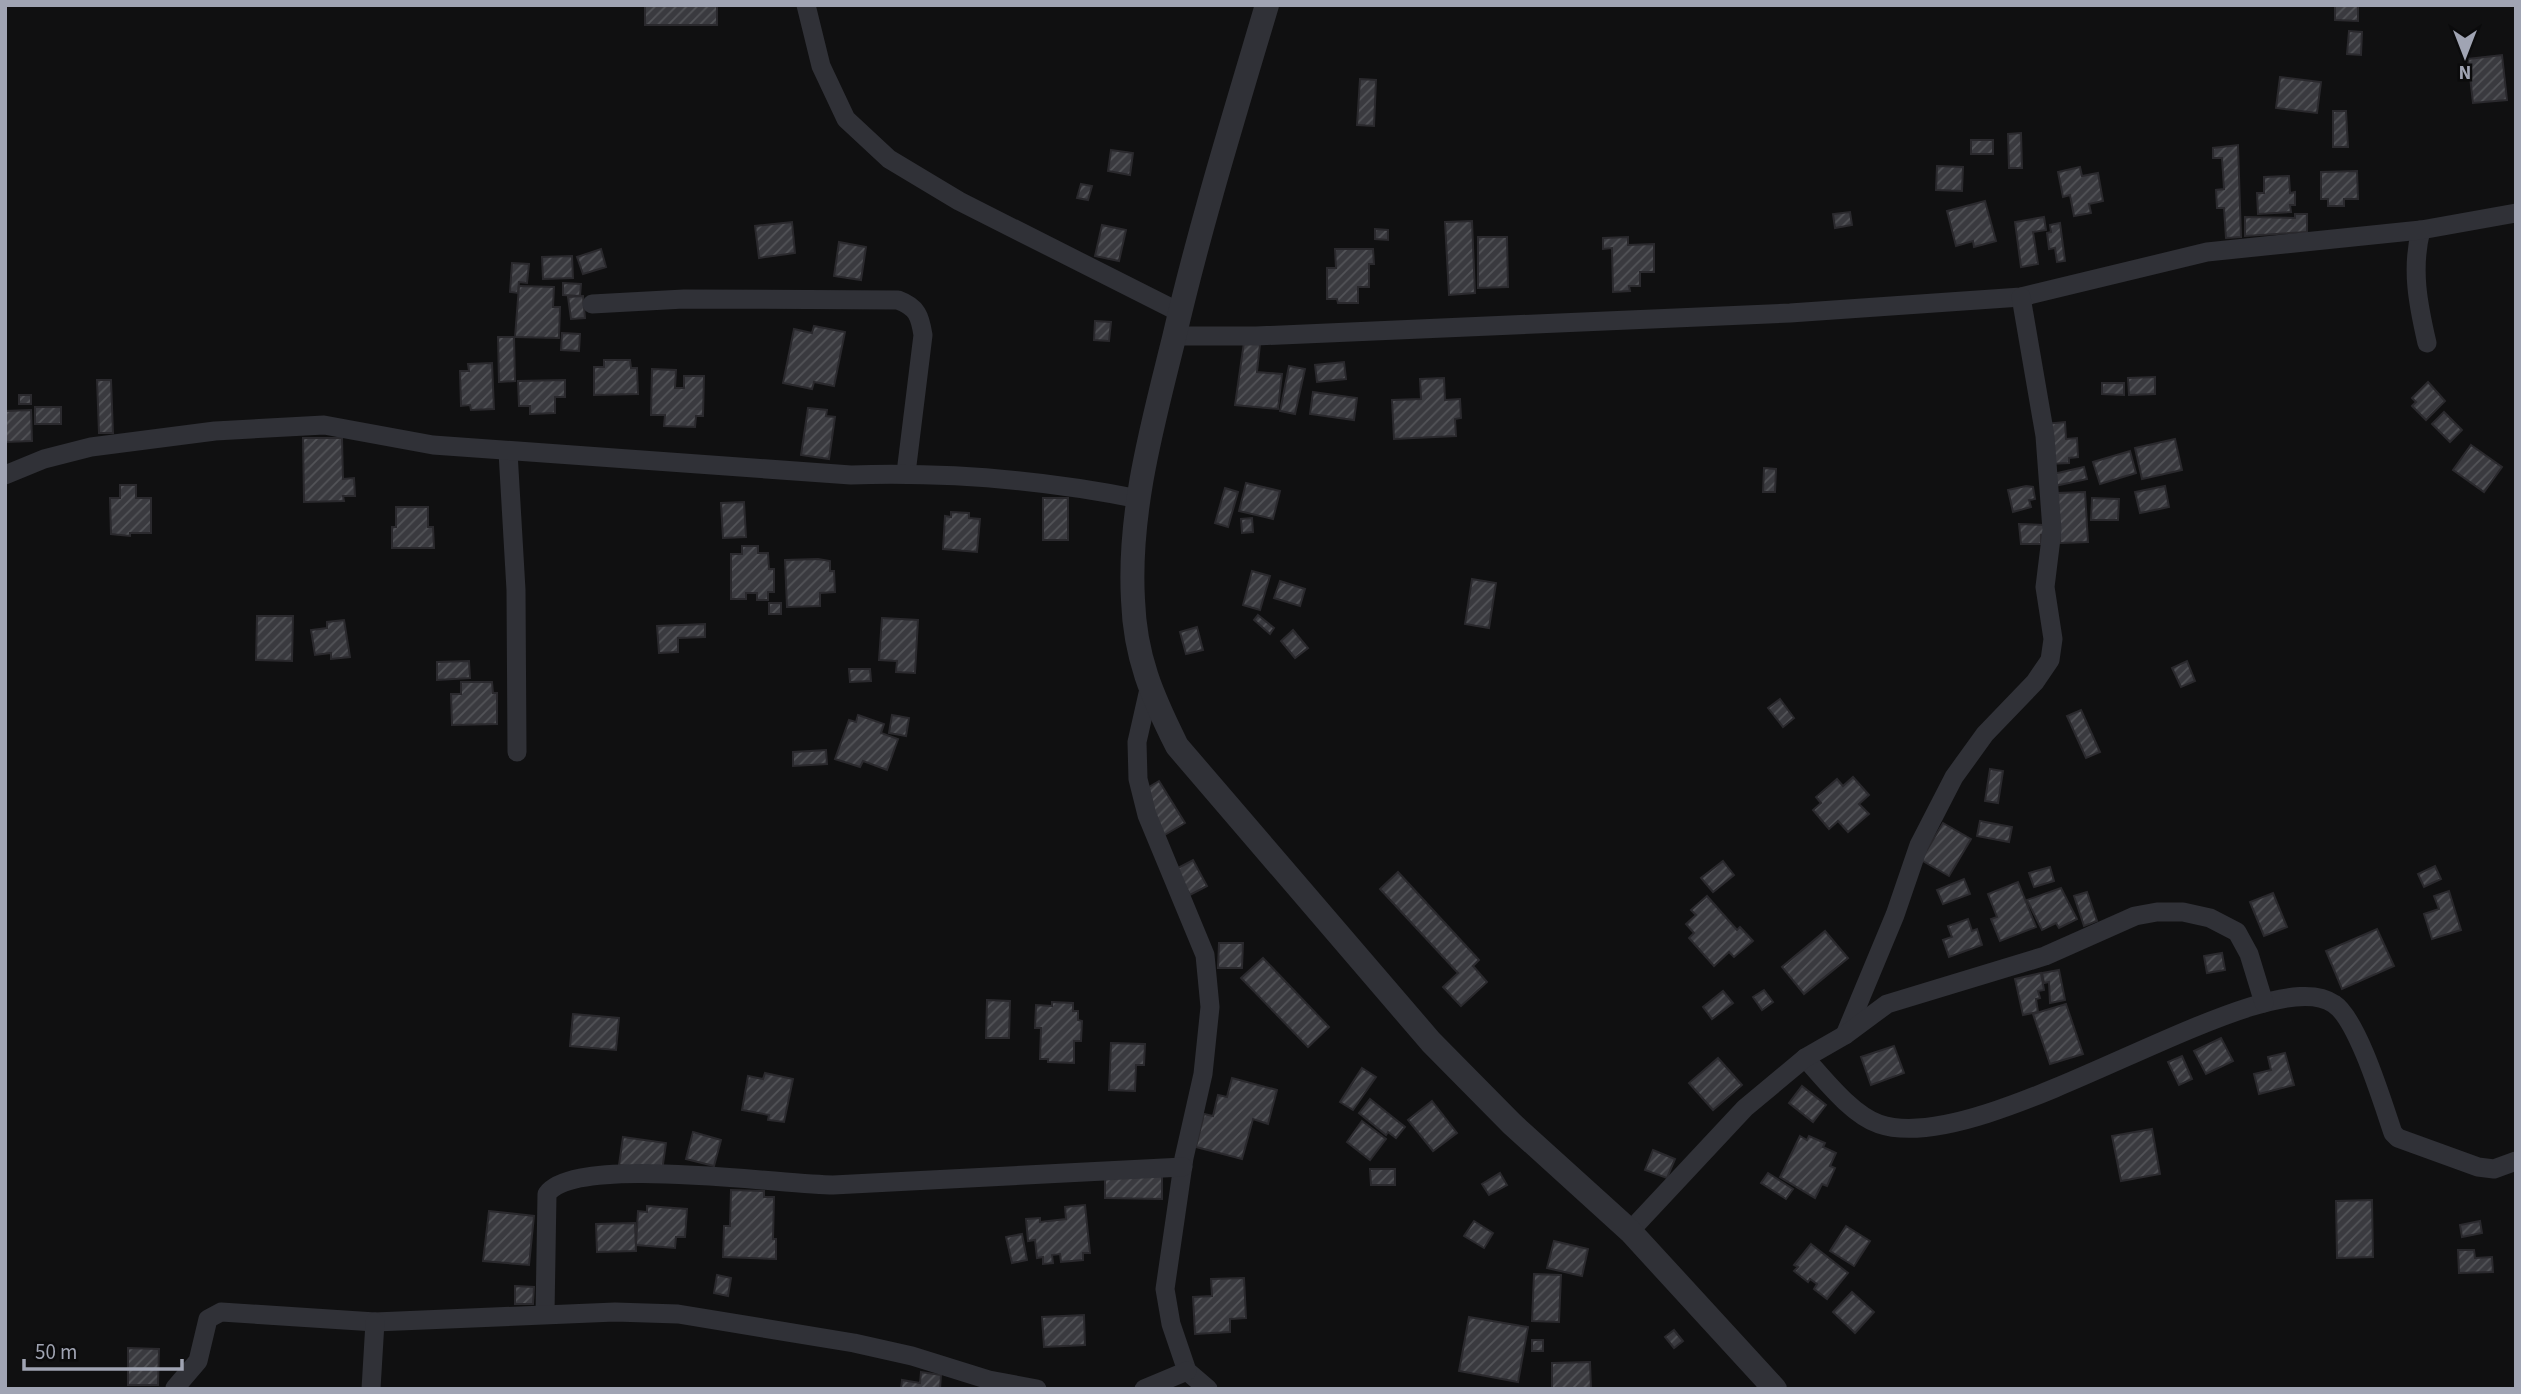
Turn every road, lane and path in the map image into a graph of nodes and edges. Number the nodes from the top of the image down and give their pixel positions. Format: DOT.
graph roads {
  1 [pos="806,5"];
  2 [pos="1267,5"];
  3 [pos="2516,213"];
  4 [pos="2421,230"];
  5 [pos="2021,297"];
  6 [pos="592,304"];
  7 [pos="1178,312"];
  8 [pos="1174,336"];
  9 [pos="2427,343"];
  10 [pos="508,452"];
  11 [pos="906,473"];
  12 [pos="5,475"];
  13 [pos="1139,499"];
  14 [pos="1149,689"];
  15 [pos="517,752"];
  16 [pos="2264,1003"];
  17 [pos="1844,1035"];
  18 [pos="1805,1058"];
  19 [pos="2516,1161"];
  20 [pos="1183,1167"];
  21 [pos="1630,1231"];
  22 [pos="545,1314"];
  23 [pos="375,1322"];
  24 [pos="1187,1371"];
  25 [pos="175,1388"];
  26 [pos="1210,1388"];
  27 [pos="371,1389"];
  28 [pos="1037,1389"];
  29 [pos="1144,1389"];
  30 [pos="1775,1389"];
  1 -- 7 [label="street"];
  2 -- 7 [label="street"];
  3 -- 4 [label="street"];
  4 -- 5 [label="street"];
  4 -- 9 [label="street"];
  5 -- 8 [label="street"];
  5 -- 17 [label="street"];
  6 -- 11 [label="street"];
  7 -- 8 [label="street"];
  8 -- 13 [label="street"];
  10 -- 11 [label="street"];
  10 -- 12 [label="street"];
  10 -- 15 [label="street"];
  11 -- 13 [label="street"];
  13 -- 14 [label="street"];
  14 -- 20 [label="street"];
  14 -- 21 [label="street"];
  16 -- 17 [label="street"];
  16 -- 18 [label="street"];
  16 -- 19 [label="street"];
  17 -- 18 [label="street"];
  18 -- 21 [label="street"];
  20 -- 22 [label="street"];
  20 -- 24 [label="street"];
  21 -- 30 [label="street"];
  22 -- 23 [label="street"];
  22 -- 28 [label="street"];
  23 -- 25 [label="street"];
  23 -- 27 [label="street"];
  24 -- 26 [label="street"];
  24 -- 29 [label="street"];
}
